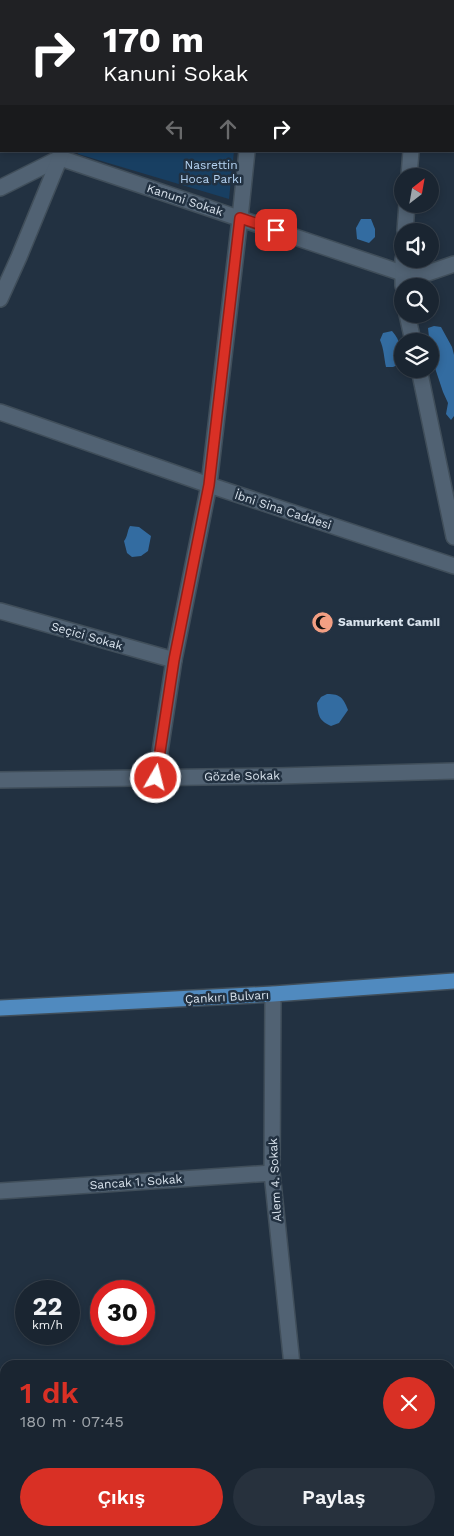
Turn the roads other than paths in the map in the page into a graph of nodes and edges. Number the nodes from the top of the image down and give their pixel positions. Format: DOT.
graph roads {
  1 [pos="247,152"];
  2 [pos="411,152"];
  3 [pos="61,155"];
  4 [pos="410,168"];
  5 [pos="0,188"];
  6 [pos="240,218"];
  7 [pos="454,264"];
  8 [pos="402,273"];
  9 [pos="0,299"];
  10 [pos="420,378"];
  11 [pos="0,412"];
  12 [pos="209,485"];
  13 [pos="454,536"];
  14 [pos="454,566"];
  15 [pos="0,611"];
  16 [pos="174,660"];
  17 [pos="454,771"];
  18 [pos="156,778"];
  19 [pos="0,780"];
  20 [pos="454,981"];
  21 [pos="273,994"];
  22 [pos="0,1008"];
  23 [pos="272,1173"];
  24 [pos="0,1191"];
  25 [pos="291,1360"];
  1 -- 6 [label="street"];
  2 -- 4 [label="street"];
  3 -- 5 [label="street"];
  3 -- 6 [label="street, Kanuni Sokak"];
  3 -- 9 [label="street"];
  6 -- 8 [label="street, Kanuni Sokak"];
  6 -- 12 [label="street"];
  7 -- 8 [label="street, Kanuni Sokak"];
  10 -- 13 [label="street"];
  11 -- 12 [label="street, İbni Sina Caddesi"];
  12 -- 14 [label="street, İbni Sina Caddesi"];
  12 -- 16 [label="street"];
  15 -- 16 [label="street, Seçici Sokak"];
  16 -- 18 [label="street"];
  17 -- 18 [label="street, Gözde Sokak"];
  18 -- 19 [label="street, Gözde Sokak"];
  20 -- 21 [label="main road, Çankırı Bulvarı"];
  21 -- 22 [label="main road, Çankırı Bulvarı"];
  21 -- 23 [label="street, Alem 4. Sokak"];
  23 -- 24 [label="street, Sancak 1. Sokak"];
  23 -- 25 [label="street, Alem 4. Sokak"];
}
